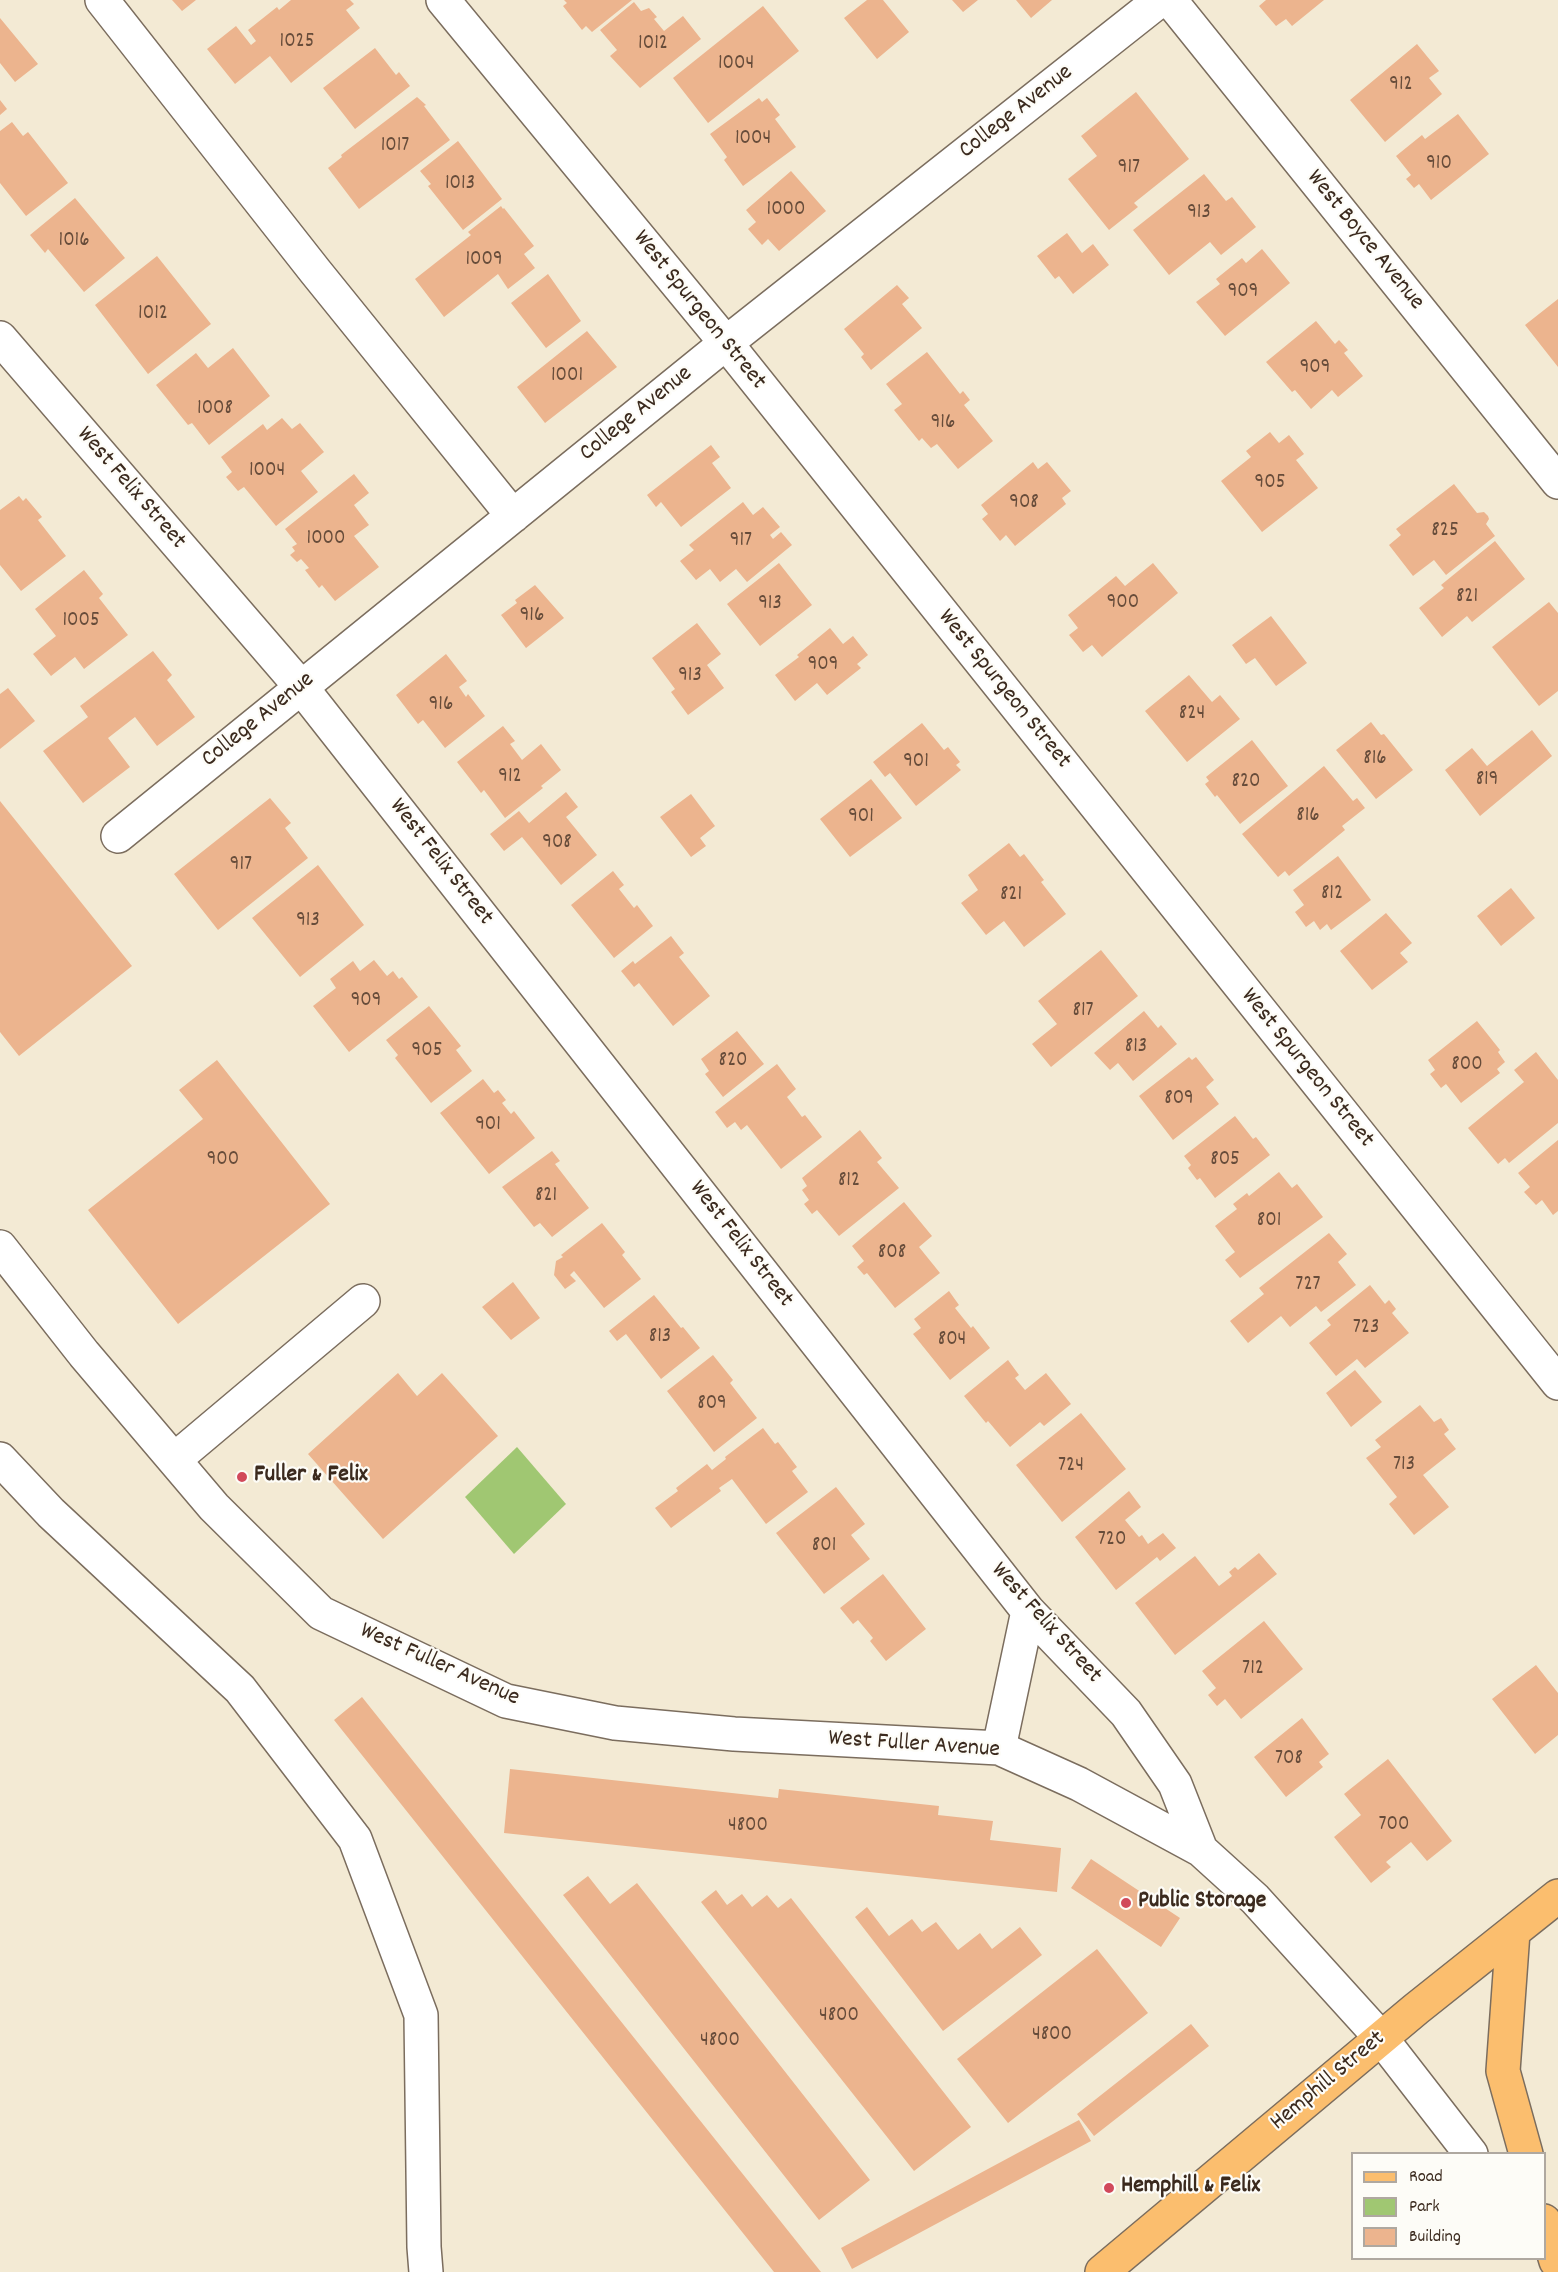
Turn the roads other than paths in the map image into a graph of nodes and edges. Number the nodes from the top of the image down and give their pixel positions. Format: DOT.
graph roads {
  1 [pos="102,0"];
  2 [pos="442,0"];
  3 [pos="1160,0"];
  4 [pos="1170,0"];
  5 [pos="0,338"];
  6 [pos="726,343"];
  7 [pos="1558,482"];
  8 [pos="513,516"];
  9 [pos="301,687"];
  10 [pos="118,836"];
  11 [pos="0,1247"];
  12 [pos="363,1301"];
  13 [pos="1558,1383"];
  14 [pos="0,1459"];
  15 [pos="174,1460"];
  16 [pos="1028,1611"];
  17 [pos="999,1748"];
  18 [pos="1201,1850"];
  19 [pos="1558,1896"];
  20 [pos="1514,1932"];
  21 [pos="1381,2038"];
  22 [pos="1469,2152"];
  23 [pos="1525,2152"];
  24 [pos="1546,2225"];
  25 [pos="1554,2261"];
  26 [pos="426,2272"];
  27 [pos="1102,2272"];
  1 -- 8 [label="street"];
  2 -- 6 [label="street, West Spurgeon Street"];
  3 -- 6 [label="street, College Avenue"];
  4 -- 7 [label="street, West Boyce Avenue"];
  5 -- 9 [label="street, West Felix Street"];
  6 -- 8 [label="street, College Avenue"];
  6 -- 13 [label="street, West Spurgeon Street"];
  8 -- 9 [label="street, College Avenue"];
  9 -- 10 [label="street, College Avenue"];
  9 -- 16 [label="street, West Felix Street"];
  11 -- 15 [label="street, West Fuller Avenue"];
  12 -- 15 [label="street"];
  14 -- 26 [label="street"];
  15 -- 17 [label="street, West Fuller Avenue"];
  16 -- 17 [label="street"];
  16 -- 18 [label="street, West Felix Street"];
  17 -- 18 [label="street, West Fuller Avenue"];
  18 -- 21 [label="street, West Felix Street"];
  19 -- 20 [label="main road, Hemphill Street"];
  20 -- 21 [label="main road, Hemphill Street"];
  20 -- 23 [label="main road"];
  21 -- 22 [label="street, West Felix Street"];
  21 -- 27 [label="main road, Hemphill Street"];
  24 -- 25 [label="main road"];
}
